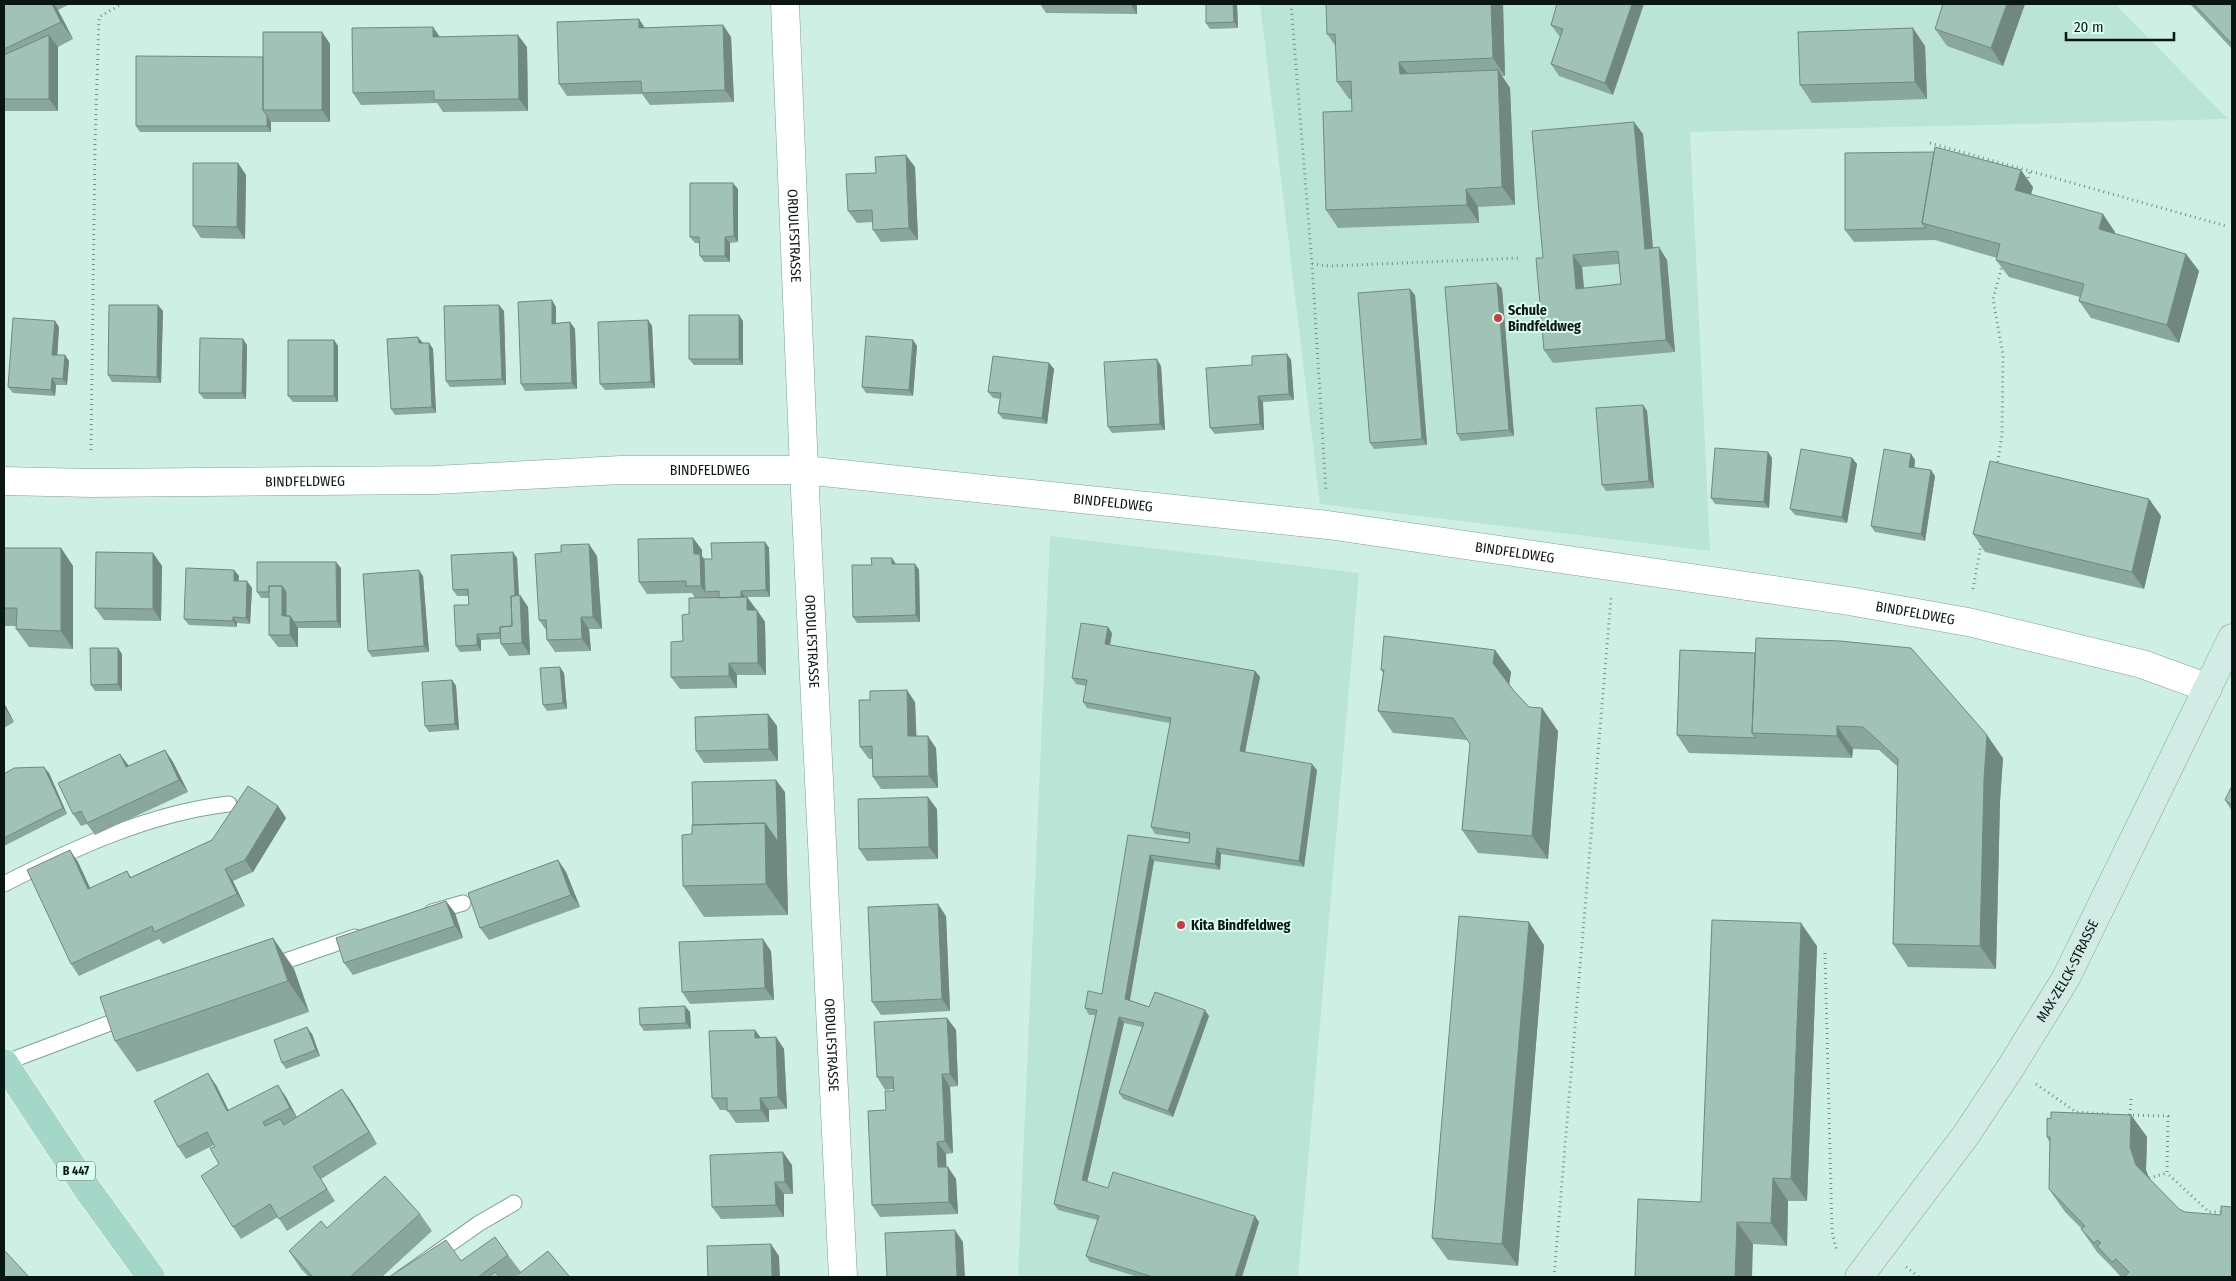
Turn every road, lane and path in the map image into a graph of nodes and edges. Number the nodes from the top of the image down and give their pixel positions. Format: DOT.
graph roads {
  1 [pos="122,4"];
  2 [pos="785,4"];
  3 [pos="1291,4"];
  4 [pos="1930,143"];
  5 [pos="2030,171"];
  6 [pos="2026,186"];
  7 [pos="2226,226"];
  8 [pos="1520,258"];
  9 [pos="2004,260"];
  10 [pos="1312,264"];
  11 [pos="804,470"];
  12 [pos="1996,474"];
  13 [pos="4,481"];
  14 [pos="91,483"];
  15 [pos="1328,525"];
  16 [pos="1982,538"];
  17 [pos="1978,557"];
  18 [pos="1611,594"];
  19 [pos="2232,638"];
  20 [pos="2208,688"];
  21 [pos="229,804"];
  22 [pos="4,884"];
  23 [pos="463,903"];
  24 [pos="417,917"];
  25 [pos="372,931"];
  26 [pos="1825,953"];
  27 [pos="250,973"];
  28 [pos="137,1013"];
  29 [pos="4,1063"];
  30 [pos="2011,1067"];
  31 [pos="2131,1097"];
  32 [pos="2112,1114"];
  33 [pos="2121,1115"];
  34 [pos="2130,1115"];
  35 [pos="2168,1173"];
  36 [pos="2149,1178"];
  37 [pos="514,1203"];
  38 [pos="2208,1212"];
  39 [pos="2232,1212"];
  40 [pos="2206,1219"];
  41 [pos="1838,1259"];
  42 [pos="151,1277"];
  43 [pos="403,1277"];
  44 [pos="843,1277"];
  45 [pos="1554,1277"];
  46 [pos="1860,1277"];
  1 -- 14 [label="path"];
  2 -- 11 [label="street, ORDULFSTRASSE"];
  3 -- 10 [label="path"];
  4 -- 5 [label="path"];
  5 -- 6 [label="path"];
  5 -- 7 [label="path"];
  8 -- 10 [label="path"];
  9 -- 12 [label="path"];
  10 -- 15 [label="path"];
  11 -- 14 [label="street, BINDFELDWEG"];
  11 -- 15 [label="street, BINDFELDWEG"];
  11 -- 44 [label="street, ORDULFSTRASSE"];
  13 -- 14 [label="street, BINDFELDWEG"];
  15 -- 20 [label="street, BINDFELDWEG"];
  16 -- 17 [label="path"];
  18 -- 45 [label="path"];
  19 -- 20 [label="street, MAX-ZELCK-STRASSE"];
  20 -- 30 [label="street, MAX-ZELCK-STRASSE"];
  21 -- 22 [label="lane"];
  23 -- 24 [label="lane"];
  25 -- 27 [label="lane"];
  26 -- 41 [label="path"];
  28 -- 29 [label="lane"];
  29 -- 42 [label="main road, B 447"];
  30 -- 32 [label="path"];
  30 -- 46 [label="street, MAX-ZELCK-STRASSE"];
  31 -- 34 [label="path"];
  33 -- 34 [label="path"];
  34 -- 35 [label="path"];
  35 -- 36 [label="path"];
  35 -- 38 [label="path"];
  37 -- 43 [label="lane"];
  38 -- 39 [label="path"];
  38 -- 40 [label="path"];
}
